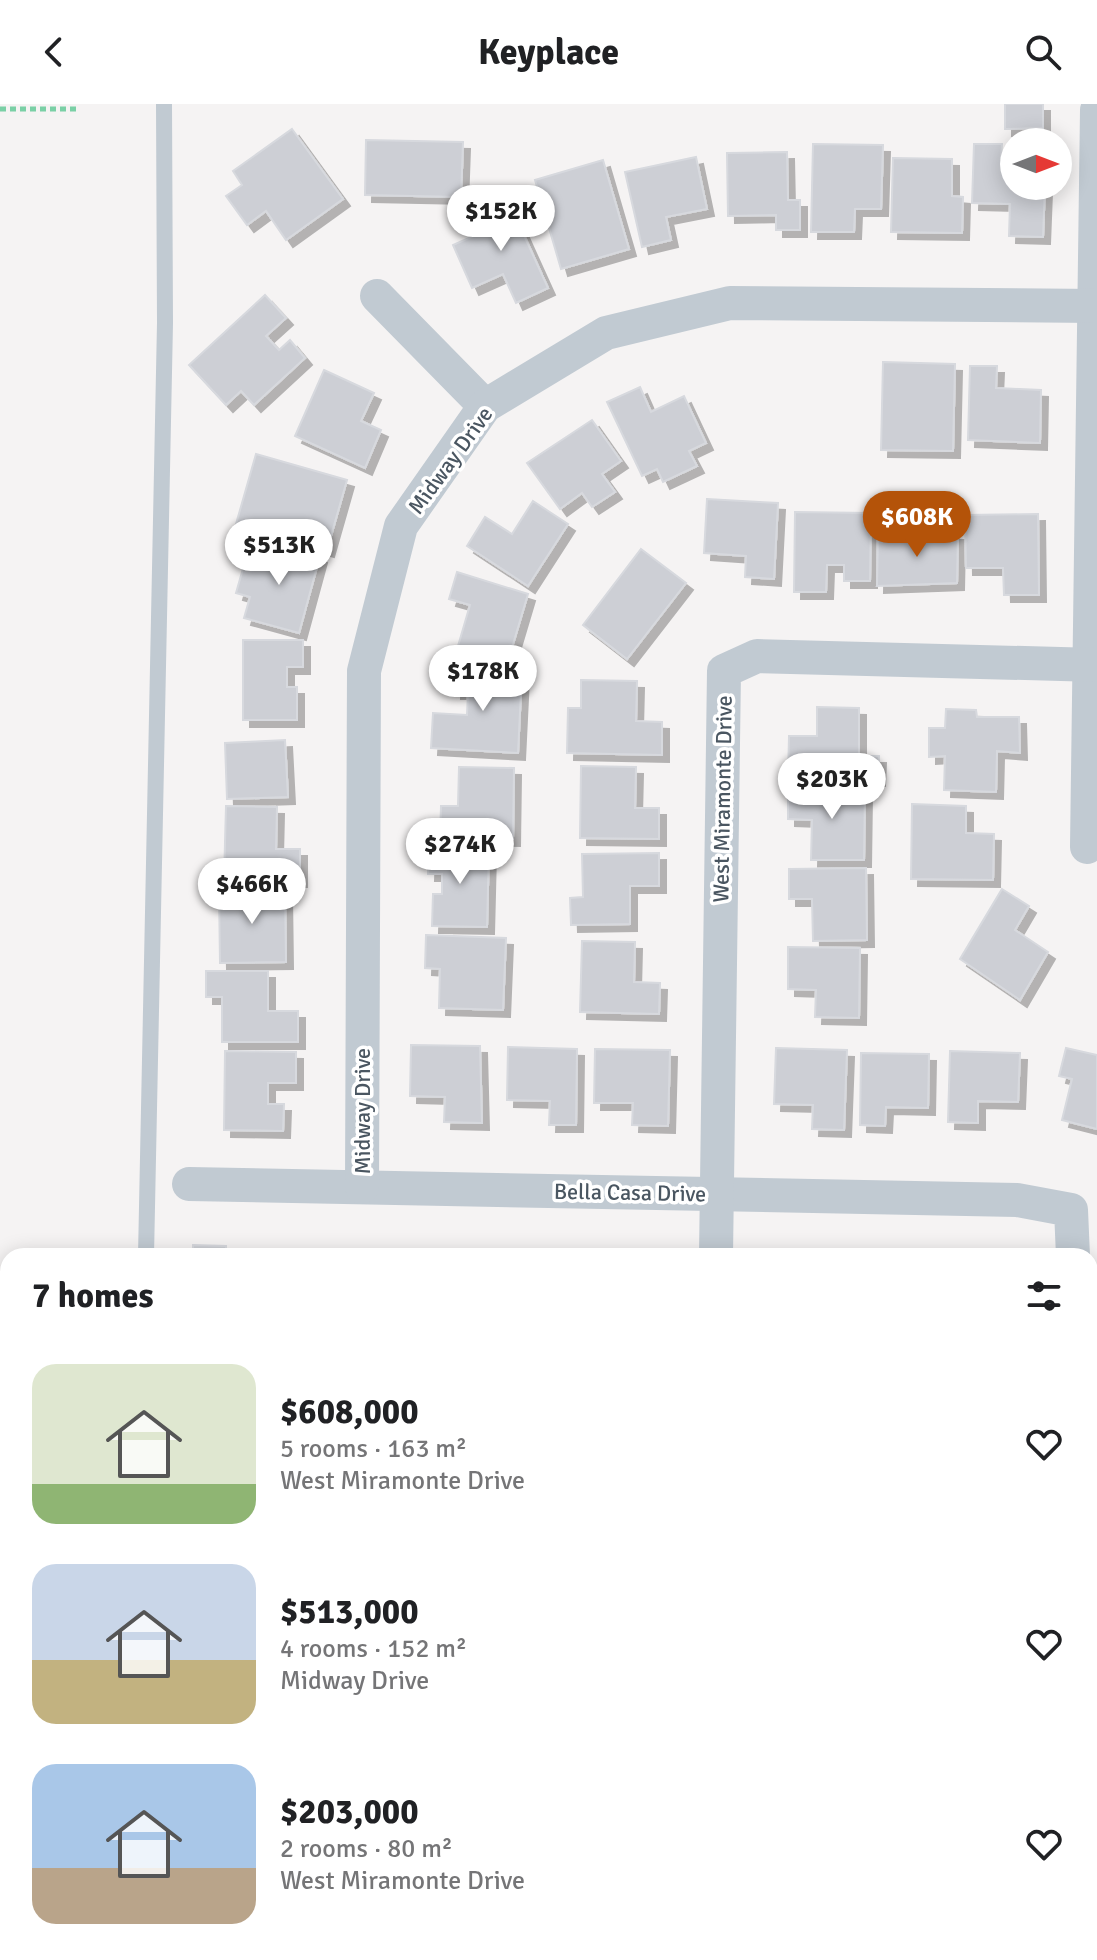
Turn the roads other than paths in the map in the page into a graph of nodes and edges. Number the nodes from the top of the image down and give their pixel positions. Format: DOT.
graph roads {
  1 [pos="164,104"];
  2 [pos="1097,110"];
  3 [pos="377,296"];
  4 [pos="1096,306"];
  5 [pos="485,406"];
  6 [pos="1092,664"];
  7 [pos="1087,847"];
  8 [pos="189,1184"];
  9 [pos="362,1187"];
  10 [pos="718,1194"];
  11 [pos="146,1248"];
  12 [pos="716,1248"];
  13 [pos="1073,1248"];
  1 -- 11 [label="lane"];
  2 -- 4 [label="street"];
  3 -- 5 [label="street"];
  4 -- 5 [label="street, Midway Drive"];
  4 -- 6 [label="street"];
  5 -- 9 [label="street, Midway Drive"];
  6 -- 7 [label="street"];
  6 -- 10 [label="street, West Miramonte Drive"];
  8 -- 9 [label="street, Bella Casa Drive"];
  9 -- 10 [label="street, Bella Casa Drive"];
  10 -- 12 [label="street, West Miramonte Drive"];
  10 -- 13 [label="street, Bella Casa Drive"];
}
